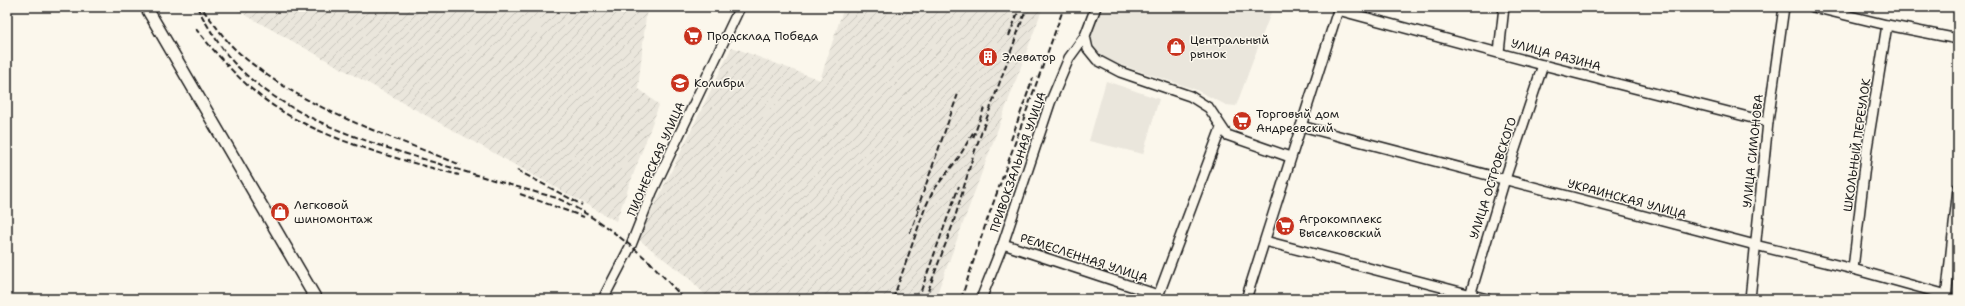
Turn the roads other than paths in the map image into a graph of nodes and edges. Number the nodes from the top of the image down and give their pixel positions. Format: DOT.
graph roads {
  1 [pos="146,7"];
  2 [pos="740,7"];
  3 [pos="1096,7"];
  4 [pos="1504,7"];
  5 [pos="1784,7"];
  6 [pos="1813,7"];
  7 [pos="1339,8"];
  8 [pos="1887,25"];
  9 [pos="1085,36"];
  10 [pos="1958,40"];
  11 [pos="1499,52"];
  12 [pos="1543,65"];
  13 [pos="1768,122"];
  14 [pos="1301,126"];
  15 [pos="1221,128"];
  16 [pos="1290,157"];
  17 [pos="1504,179"];
  18 [pos="1958,188"];
  19 [pos="1265,241"];
  20 [pos="1003,244"];
  21 [pos="1755,246"];
  22 [pos="1853,269"];
  23 [pos="1157,297"];
  24 [pos="1469,297"];
  25 [pos="1946,297"];
  26 [pos="316,299"];
  27 [pos="603,299"];
  28 [pos="982,299"];
  29 [pos="1246,299"];
  30 [pos="1487,299"];
  31 [pos="1750,299"];
  1 -- 26 [label="main road"];
  2 -- 27 [label="street, ПИОНЕРСКАЯ УЛИЦА"];
  3 -- 9 [label="street, ПРИВОКЗАЛЬНАЯ УЛИЦА"];
  4 -- 11 [label="street"];
  5 -- 13 [label="street, УЛИЦА СИМОНОВА"];
  6 -- 8 [label="street"];
  7 -- 11 [label="street, УЛИЦА РАЗИНА"];
  7 -- 14 [label="street"];
  8 -- 10 [label="street"];
  8 -- 22 [label="street, ШКОЛЬНЫЙ ПЕРЕУЛОК"];
  9 -- 15 [label="street"];
  9 -- 20 [label="street, ПРИВОКЗАЛЬНАЯ УЛИЦА"];
  11 -- 12 [label="street, УЛИЦА РАЗИНА"];
  12 -- 13 [label="street, УЛИЦА РАЗИНА"];
  12 -- 17 [label="street, УЛИЦА ОСТРОВСКОГО"];
  13 -- 21 [label="street, УЛИЦА СИМОНОВА"];
  14 -- 16 [label="street"];
  14 -- 17 [label="street, УКРАИНСКАЯ УЛИЦА"];
  15 -- 16 [label="street"];
  15 -- 23 [label="street"];
  16 -- 19 [label="street"];
  17 -- 21 [label="street, УКРАИНСКАЯ УЛИЦА"];
  17 -- 24 [label="street, УЛИЦА ОСТРОВСКОГО"];
  18 -- 25 [label="street"];
  19 -- 24 [label="street"];
  19 -- 29 [label="street"];
  20 -- 23 [label="street, РЕМЕСЛЕННАЯ УЛИЦА"];
  20 -- 28 [label="street, ПРИВОКЗАЛЬНАЯ УЛИЦА"];
  21 -- 22 [label="street, УКРАИНСКАЯ УЛИЦА"];
  21 -- 31 [label="street, УЛИЦА СИМОНОВА"];
  22 -- 25 [label="street, УКРАИНСКАЯ УЛИЦА"];
  24 -- 30 [label="street"];
}
